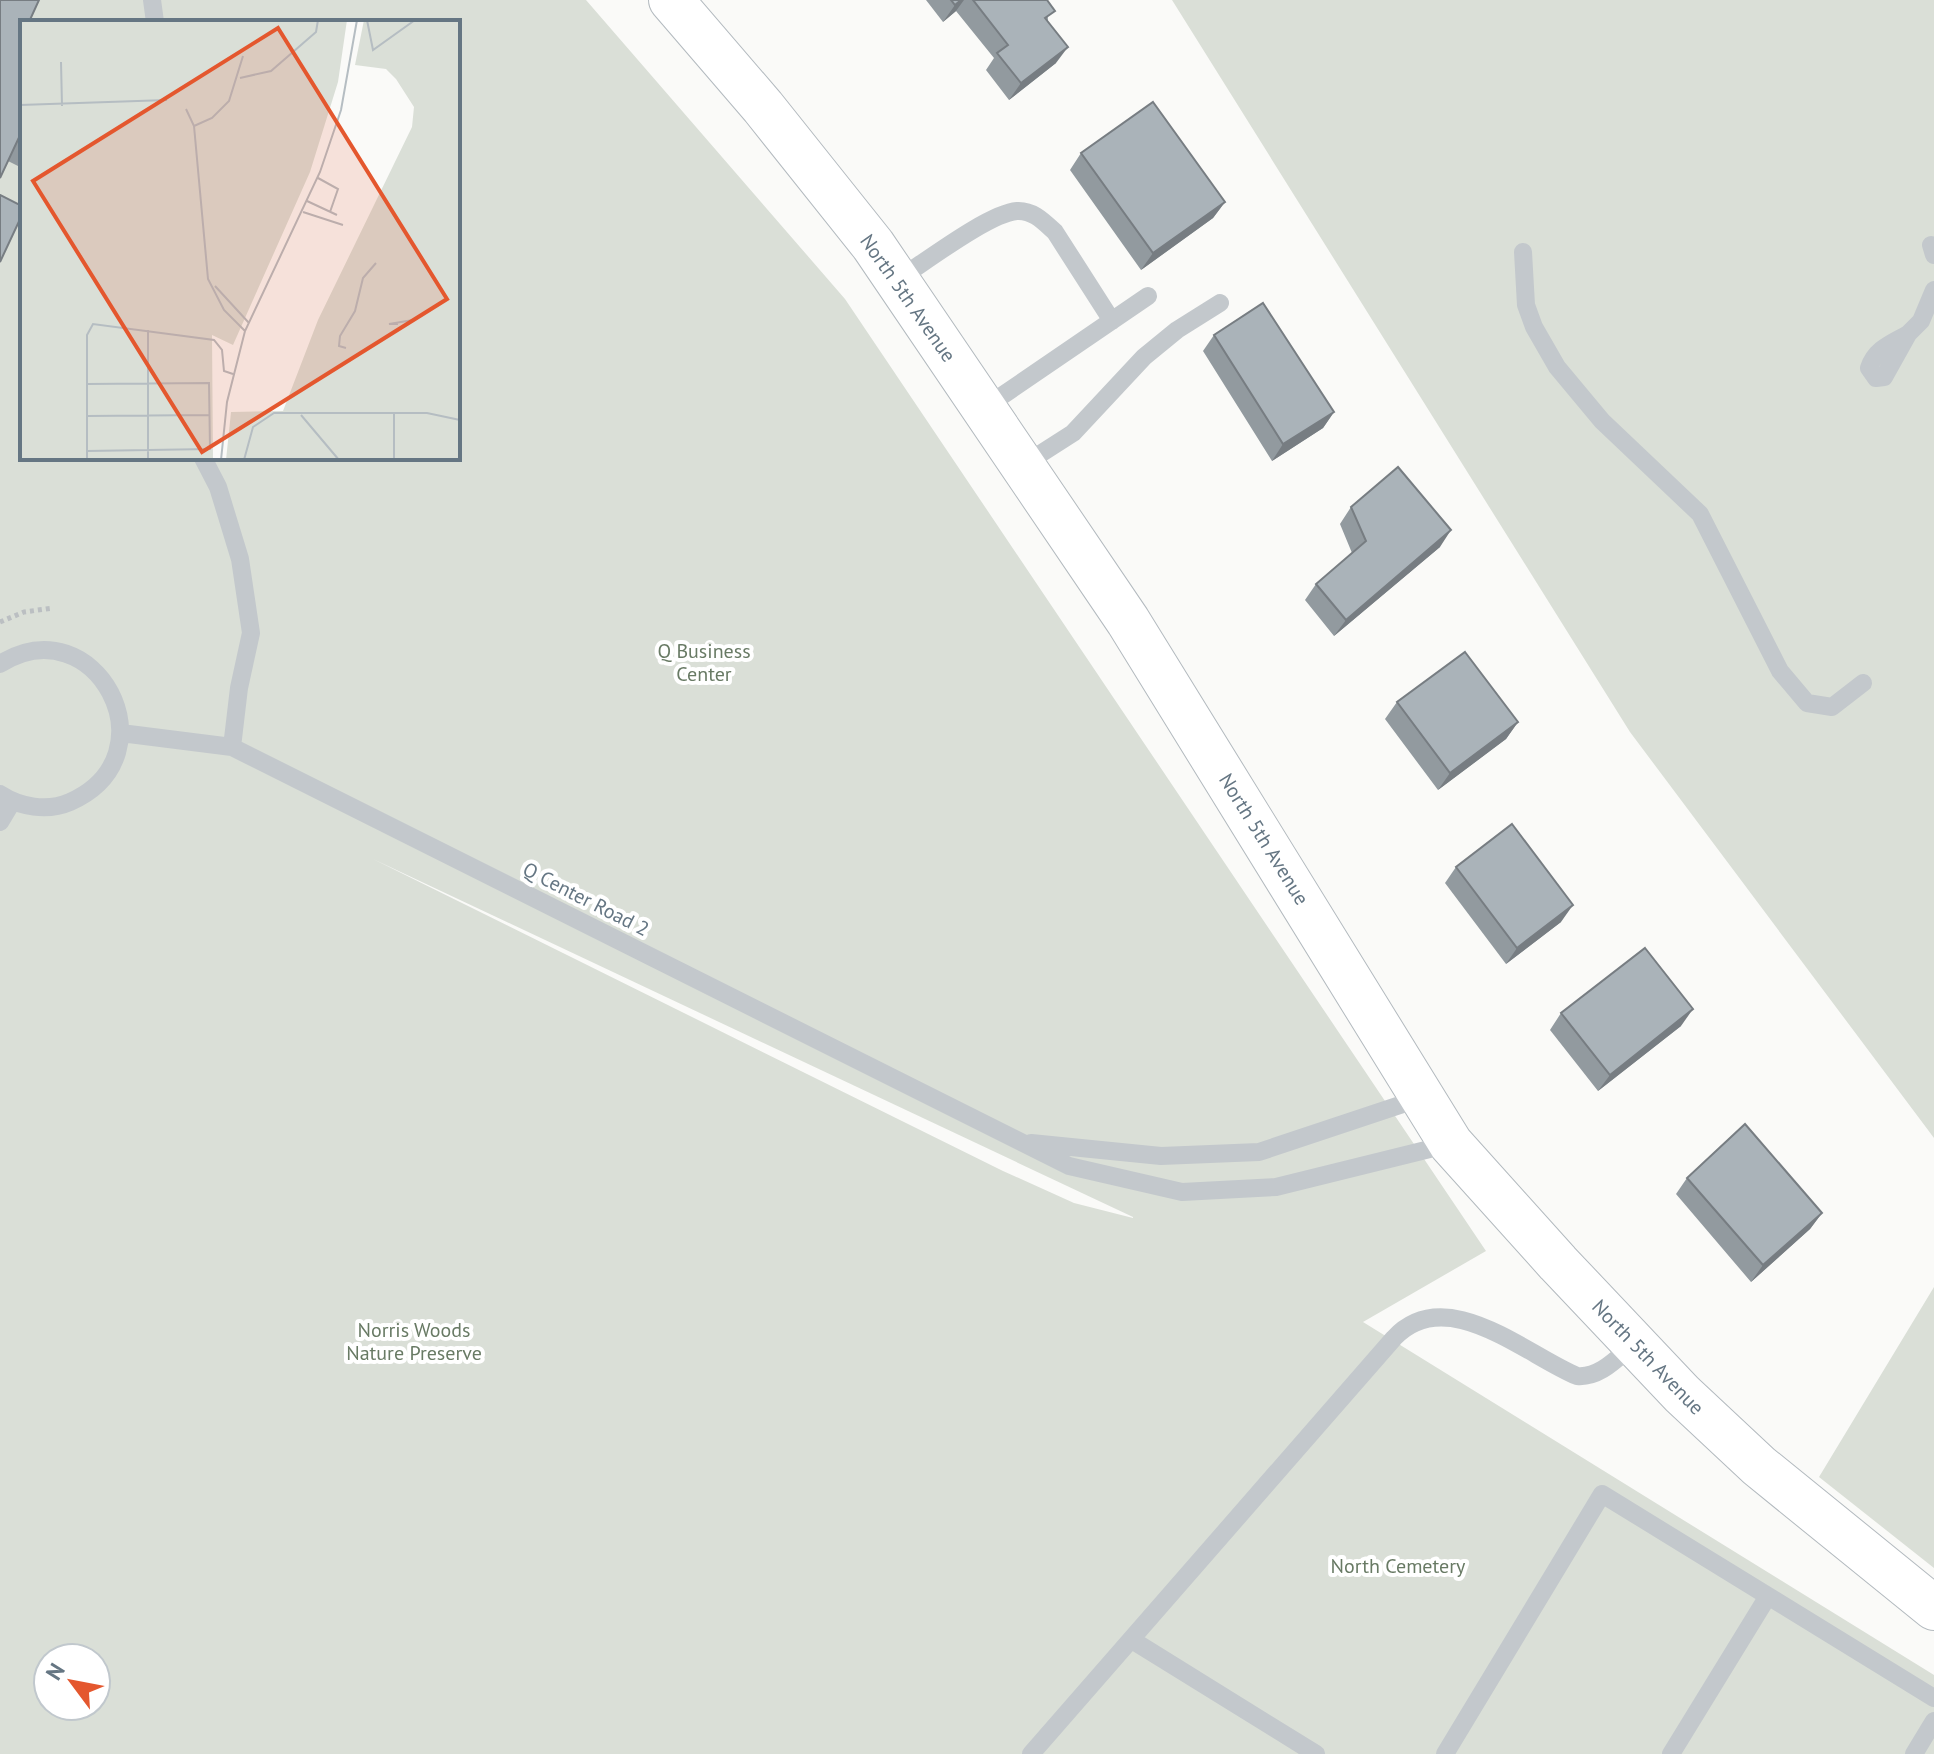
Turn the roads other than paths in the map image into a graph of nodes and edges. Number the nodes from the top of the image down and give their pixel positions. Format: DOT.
graph roads {
  1 [pos="152,0"];
  2 [pos="671,0"];
  3 [pos="155,20"];
  4 [pos="1523,252"];
  5 [pos="897,280"];
  6 [pos="1934,290"];
  7 [pos="1148,296"];
  8 [pos="1220,303"];
  9 [pos="1112,321"];
  10 [pos="1908,334"];
  11 [pos="984,408"];
  12 [pos="204,460"];
  13 [pos="1023,465"];
  14 [pos="0,664"];
  15 [pos="1863,683"];
  16 [pos="121,733"];
  17 [pos="232,747"];
  18 [pos="6,798"];
  19 [pos="0,822"];
  20 [pos="1421,1098"];
  21 [pos="1021,1142"];
  22 [pos="1451,1144"];
  23 [pos="1634,1344"];
  24 [pos="1768,1596"];
  25 [pos="1934,1608"];
  26 [pos="1132,1640"];
  27 [pos="1934,1698"];
  28 [pos="1934,1721"];
  29 [pos="1031,1754"];
  30 [pos="1316,1754"];
  31 [pos="1445,1754"];
  32 [pos="1671,1754"];
  33 [pos="1914,1754"];
  1 -- 3 [label="lane"];
  2 -- 5 [label="main road, North 5th Avenue"];
  4 -- 15 [label="lane"];
  5 -- 9 [label="lane"];
  5 -- 11 [label="main road, North 5th Avenue"];
  6 -- 10 [label="lane"];
  7 -- 9 [label="lane"];
  8 -- 13 [label="lane"];
  9 -- 11 [label="lane"];
  11 -- 13 [label="main road, North 5th Avenue"];
  12 -- 17 [label="lane"];
  13 -- 20 [label="main road, North 5th Avenue"];
  14 -- 16 [label="lane"];
  16 -- 17 [label="lane, Q Center Road 2"];
  16 -- 18 [label="lane"];
  17 -- 21 [label="lane, Q Center Road 2"];
  18 -- 19 [label="lane"];
  20 -- 21 [label="lane"];
  20 -- 22 [label="main road, North 5th Avenue"];
  21 -- 22 [label="lane, Q Center Road 2"];
  22 -- 23 [label="main road, North 5th Avenue"];
  23 -- 25 [label="main road, North 5th Avenue"];
  23 -- 26 [label="lane"];
  24 -- 27 [label="lane"];
  24 -- 31 [label="lane"];
  24 -- 32 [label="lane"];
  26 -- 29 [label="lane"];
  26 -- 30 [label="lane"];
  28 -- 33 [label="lane"];
}
